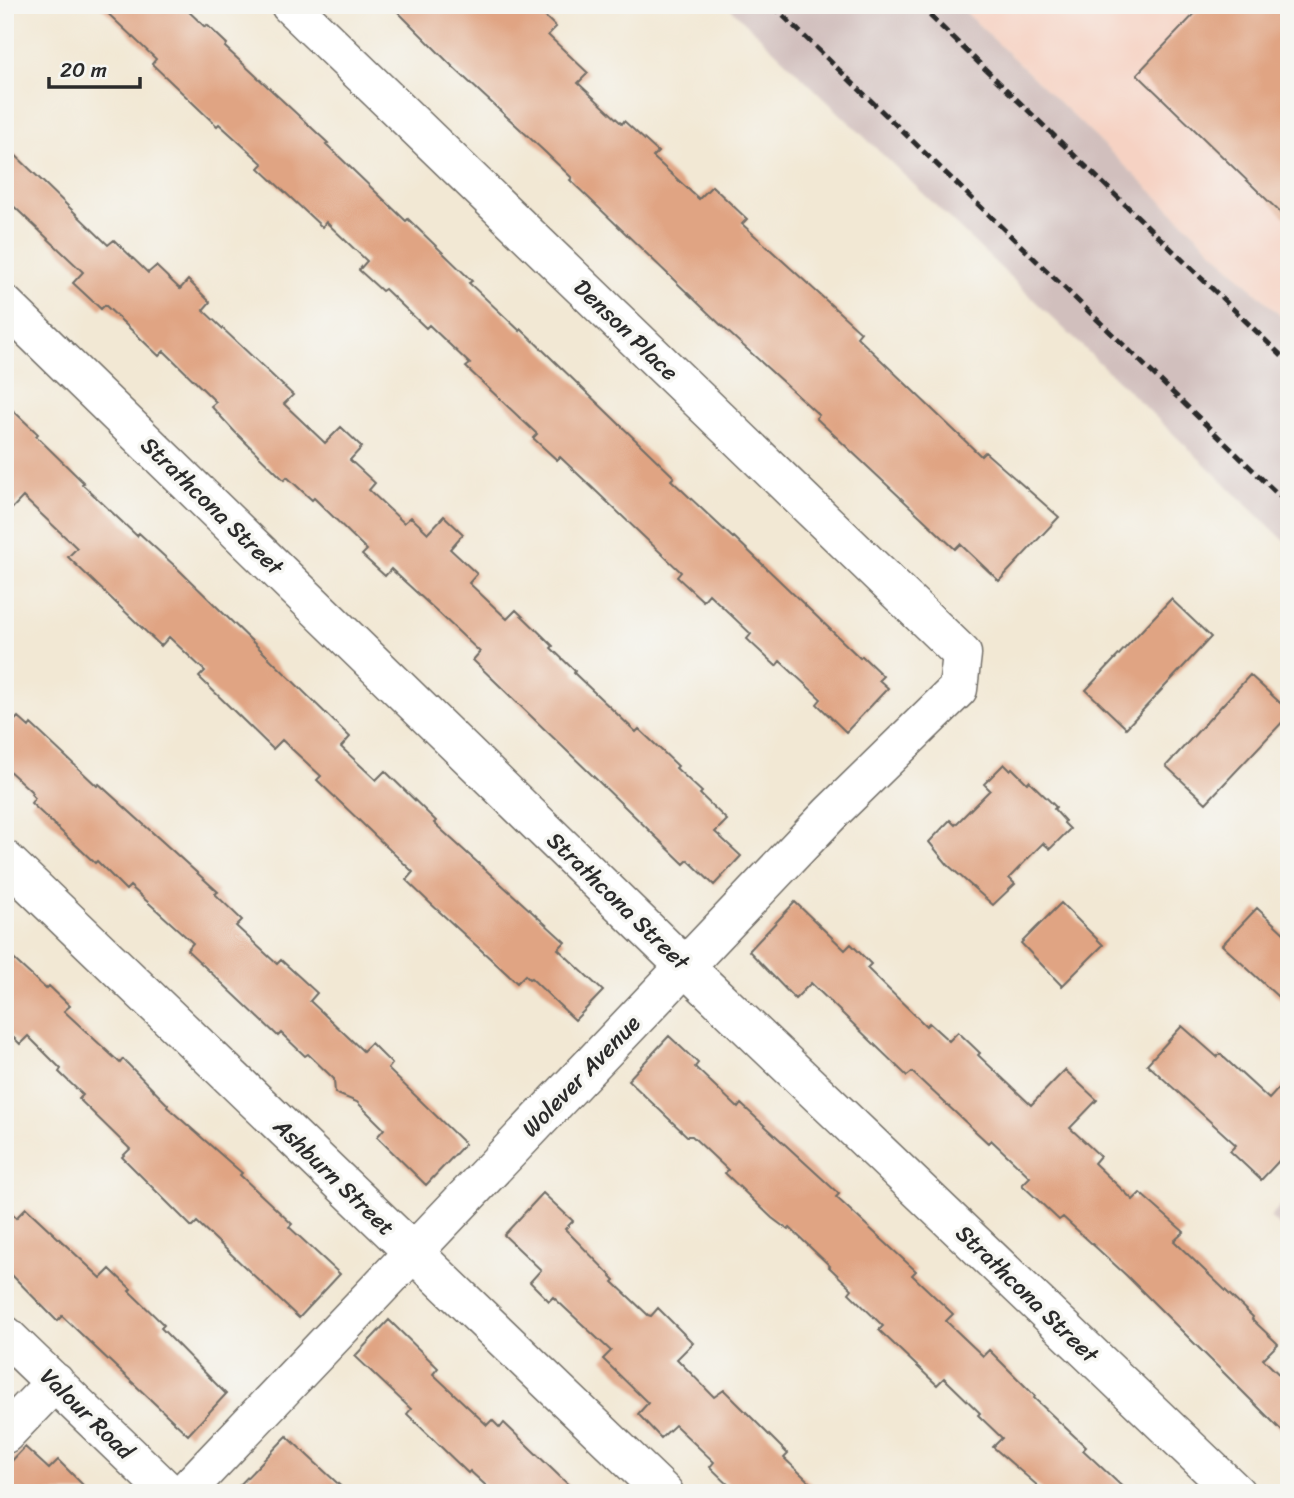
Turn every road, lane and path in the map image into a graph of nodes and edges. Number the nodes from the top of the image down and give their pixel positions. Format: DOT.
graph roads {
  1 [pos="290,5"];
  2 [pos="5,304"];
  3 [pos="962,654"];
  4 [pos="5,860"];
  5 [pos="685,967"];
  6 [pos="413,1253"];
  7 [pos="5,1335"];
  8 [pos="55,1382"];
  9 [pos="5,1434"];
  10 [pos="169,1493"];
  11 [pos="184,1493"];
  12 [pos="664,1493"];
  13 [pos="1236,1493"];
  1 -- 3 [label="street, Denson Place"];
  2 -- 5 [label="street, Strathcona Street"];
  3 -- 5 [label="street, Wolever Avenue"];
  4 -- 6 [label="street, Ashburn Street"];
  5 -- 6 [label="street, Wolever Avenue"];
  5 -- 13 [label="street, Strathcona Street"];
  6 -- 11 [label="street, Wolever Avenue"];
  6 -- 12 [label="street, Ashburn Street"];
  7 -- 8 [label="street, Valour Road"];
  8 -- 9 [label="street"];
  8 -- 10 [label="street, Valour Road"];
}
